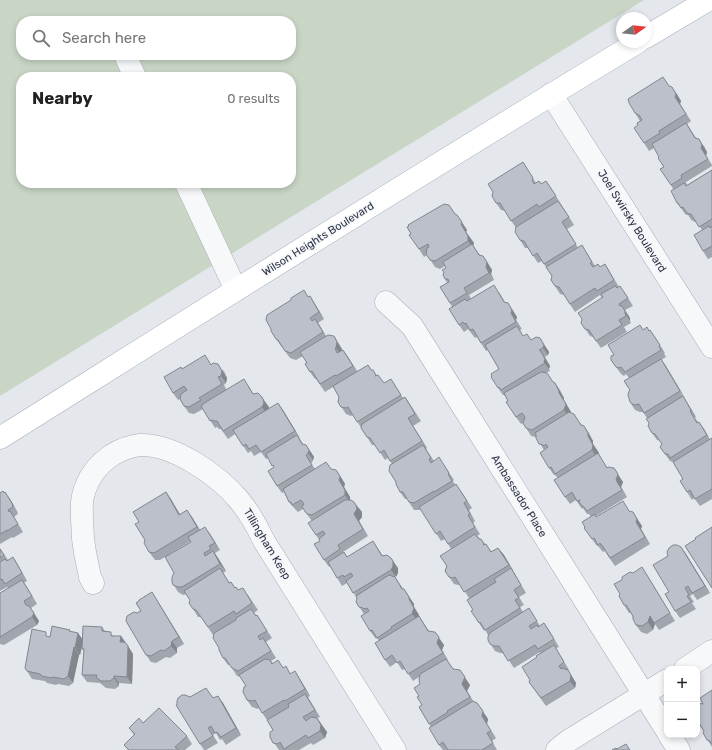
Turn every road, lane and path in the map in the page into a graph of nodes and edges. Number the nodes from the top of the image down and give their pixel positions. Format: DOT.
graph roads {
  1 [pos="708,0"];
  2 [pos="652,33"];
  3 [pos="628,48"];
  4 [pos="127,60"];
  5 [pos="133,72"];
  6 [pos="551,94"];
  7 [pos="188,188"];
  8 [pos="236,290"];
  9 [pos="386,302"];
  10 [pos="712,347"];
  11 [pos="0,438"];
  12 [pos="92,583"];
  13 [pos="712,651"];
  14 [pos="690,666"];
  15 [pos="664,682"];
  16 [pos="644,695"];
  17 [pos="664,726"];
  18 [pos="671,738"];
  19 [pos="388,748"];
  20 [pos="557,750"];
  21 [pos="679,750"];
  1 -- 2 [label="main road"];
  3 -- 6 [label="main road, Wilson Heights Boulevard"];
  4 -- 5 [label="street"];
  6 -- 8 [label="main road, Wilson Heights Boulevard"];
  6 -- 10 [label="street, Joel Swirsky Boulevard"];
  7 -- 8 [label="street"];
  8 -- 11 [label="main road, Wilson Heights Boulevard"];
  9 -- 16 [label="street, Ambassador Place"];
  12 -- 19 [label="street, Tillingham Keep"];
  13 -- 14 [label="street"];
  15 -- 16 [label="street"];
  16 -- 17 [label="street, Ambassador Place"];
  16 -- 20 [label="street"];
  18 -- 21 [label="street"];
}
